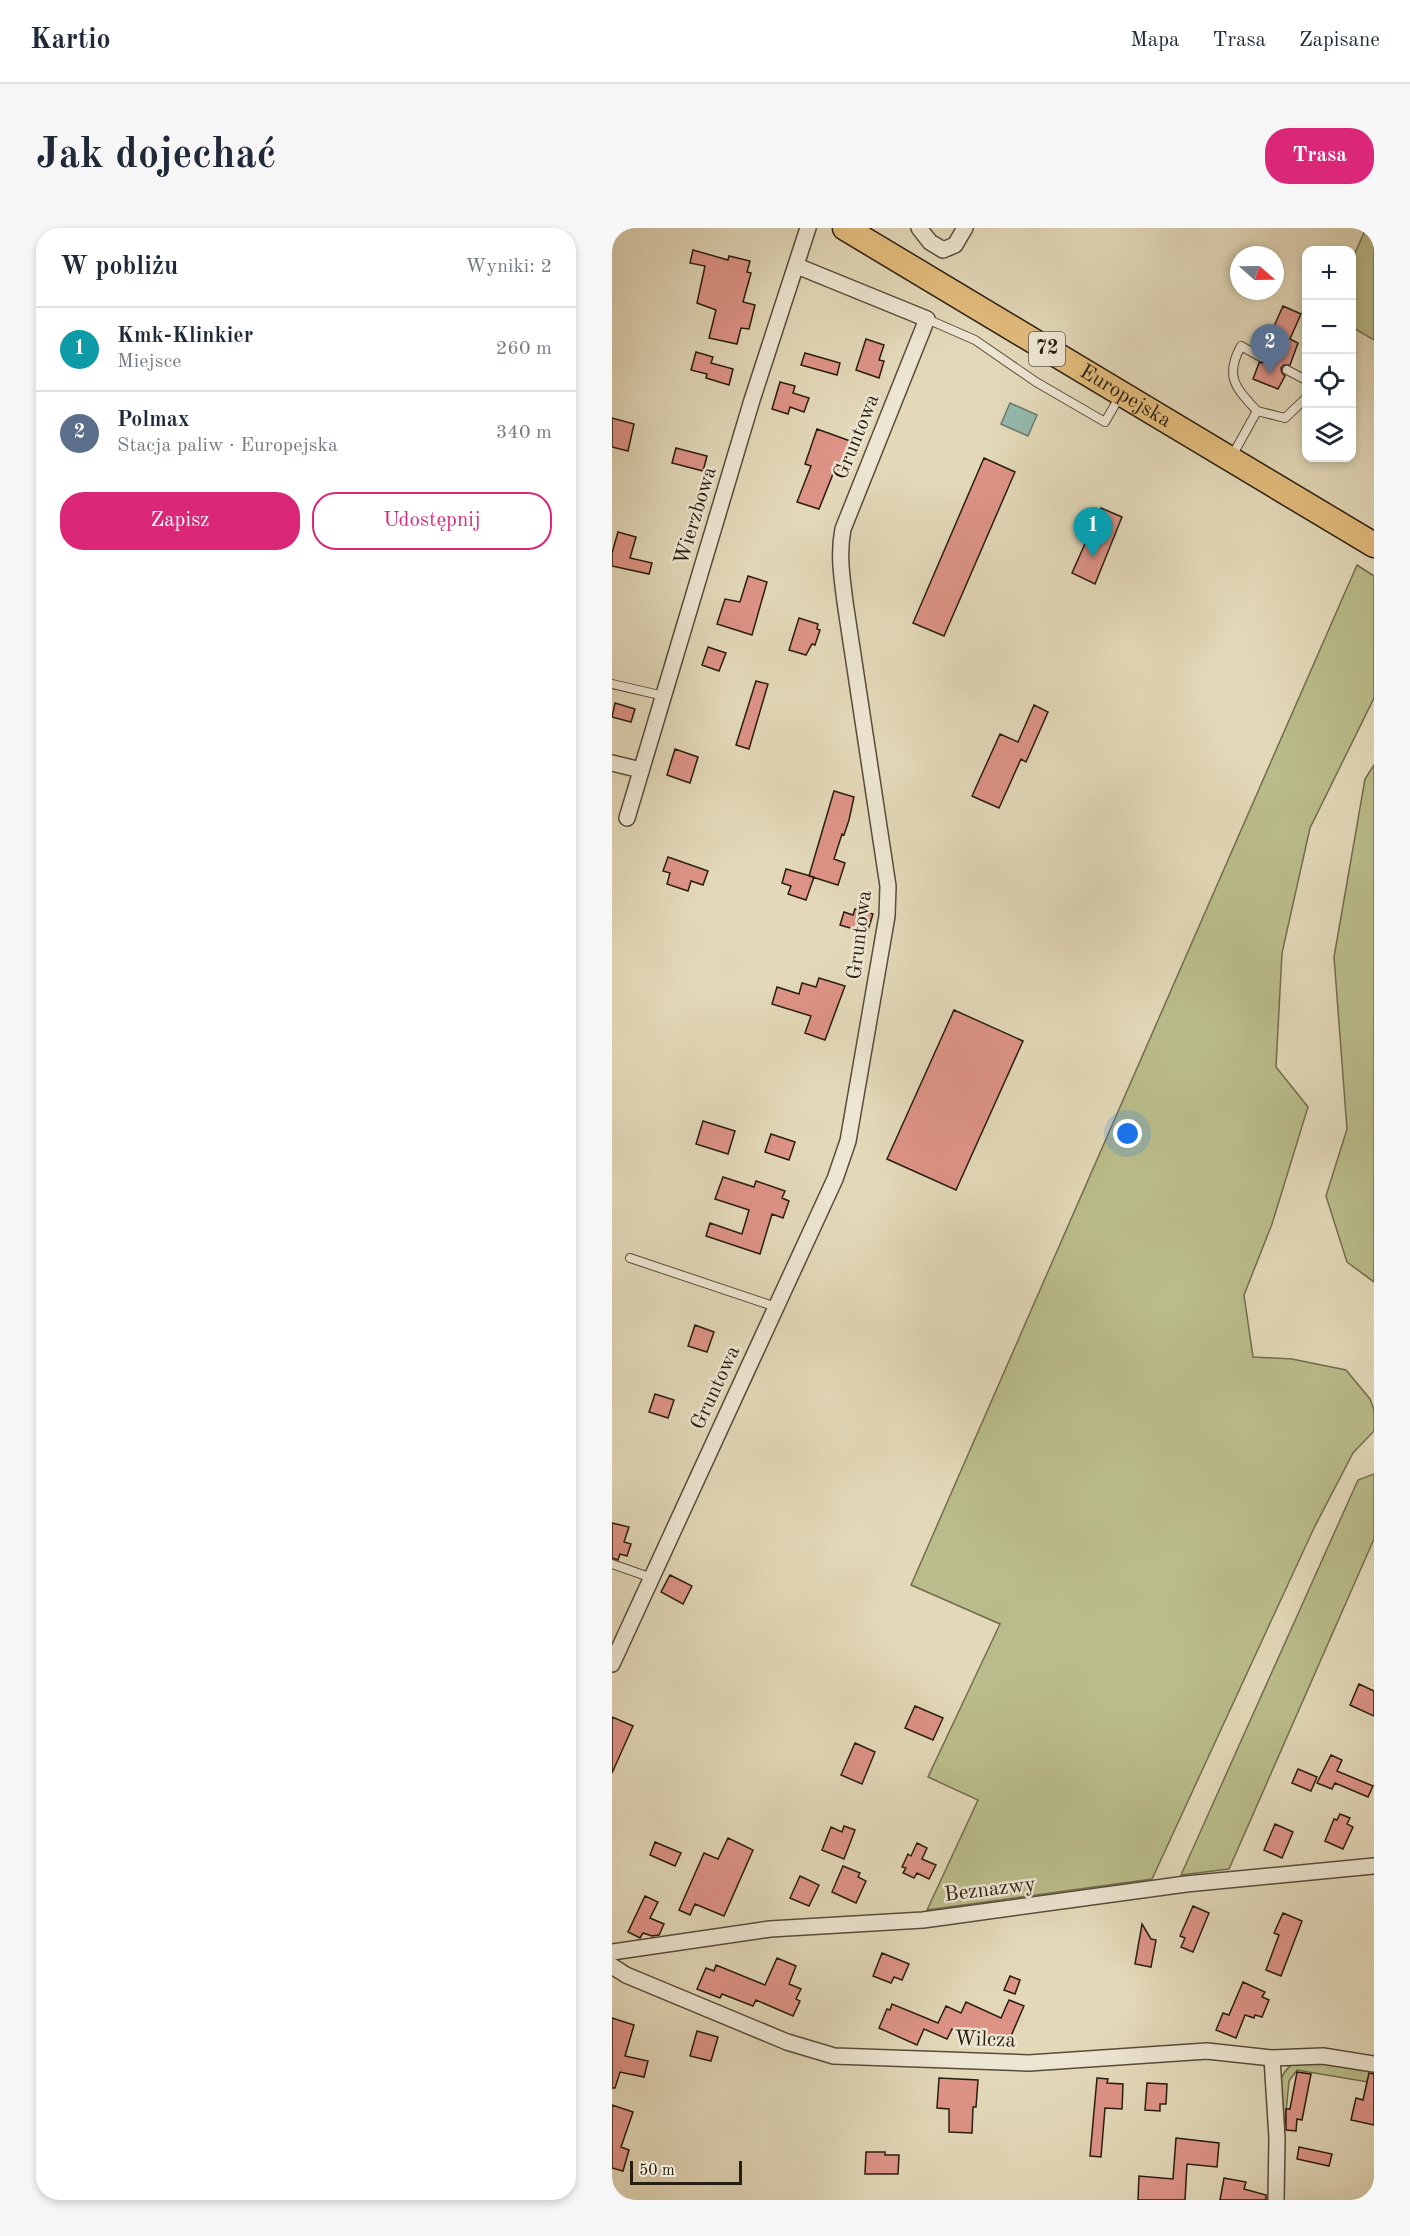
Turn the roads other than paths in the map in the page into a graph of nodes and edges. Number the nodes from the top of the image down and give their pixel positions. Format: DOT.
graph roads {
  1 [pos="808,228"];
  2 [pos="845,228"];
  3 [pos="919,228"];
  4 [pos="965,228"];
  5 [pos="797,266"];
  6 [pos="927,319"];
  7 [pos="1261,357"];
  8 [pos="1287,370"];
  9 [pos="1302,378"];
  10 [pos="1122,393"];
  11 [pos="1302,402"];
  12 [pos="1257,411"];
  13 [pos="1231,458"];
  14 [pos="1374,545"];
  15 [pos="612,684"];
  16 [pos="664,696"];
  17 [pos="612,763"];
  18 [pos="641,770"];
  19 [pos="627,818"];
  20 [pos="630,1258"];
  21 [pos="776,1307"];
  22 [pos="612,1564"];
  23 [pos="652,1578"];
  24 [pos="612,1664"];
  25 [pos="1374,1866"];
  26 [pos="612,1952"];
  27 [pos="612,1966"];
  28 [pos="1272,2058"];
  29 [pos="1374,2064"];
  30 [pos="1276,2200"];
  1 -- 5 [label="street, Wierzbowa"];
  2 -- 10 [label="main road, Europejska / 72"];
  3 -- 4 [label="street"];
  5 -- 6 [label="street"];
  5 -- 16 [label="street, Wierzbowa"];
  6 -- 10 [label="lane"];
  6 -- 21 [label="street, Gruntowa"];
  7 -- 12 [label="lane"];
  8 -- 9 [label="lane"];
  10 -- 13 [label="main road, Europejska / 72"];
  11 -- 12 [label="lane"];
  12 -- 13 [label="lane"];
  13 -- 14 [label="main road, Europejska / 72"];
  15 -- 16 [label="lane"];
  16 -- 18 [label="street, Wierzbowa"];
  17 -- 18 [label="street"];
  18 -- 19 [label="street, Wierzbowa"];
  20 -- 21 [label="lane"];
  21 -- 23 [label="street, Gruntowa"];
  22 -- 23 [label="lane"];
  23 -- 24 [label="street, Gruntowa"];
  25 -- 26 [label="street, Beznazwy"];
  27 -- 28 [label="street, Wilcza"];
  28 -- 29 [label="street, Wilcza"];
  28 -- 30 [label="street"];
}
